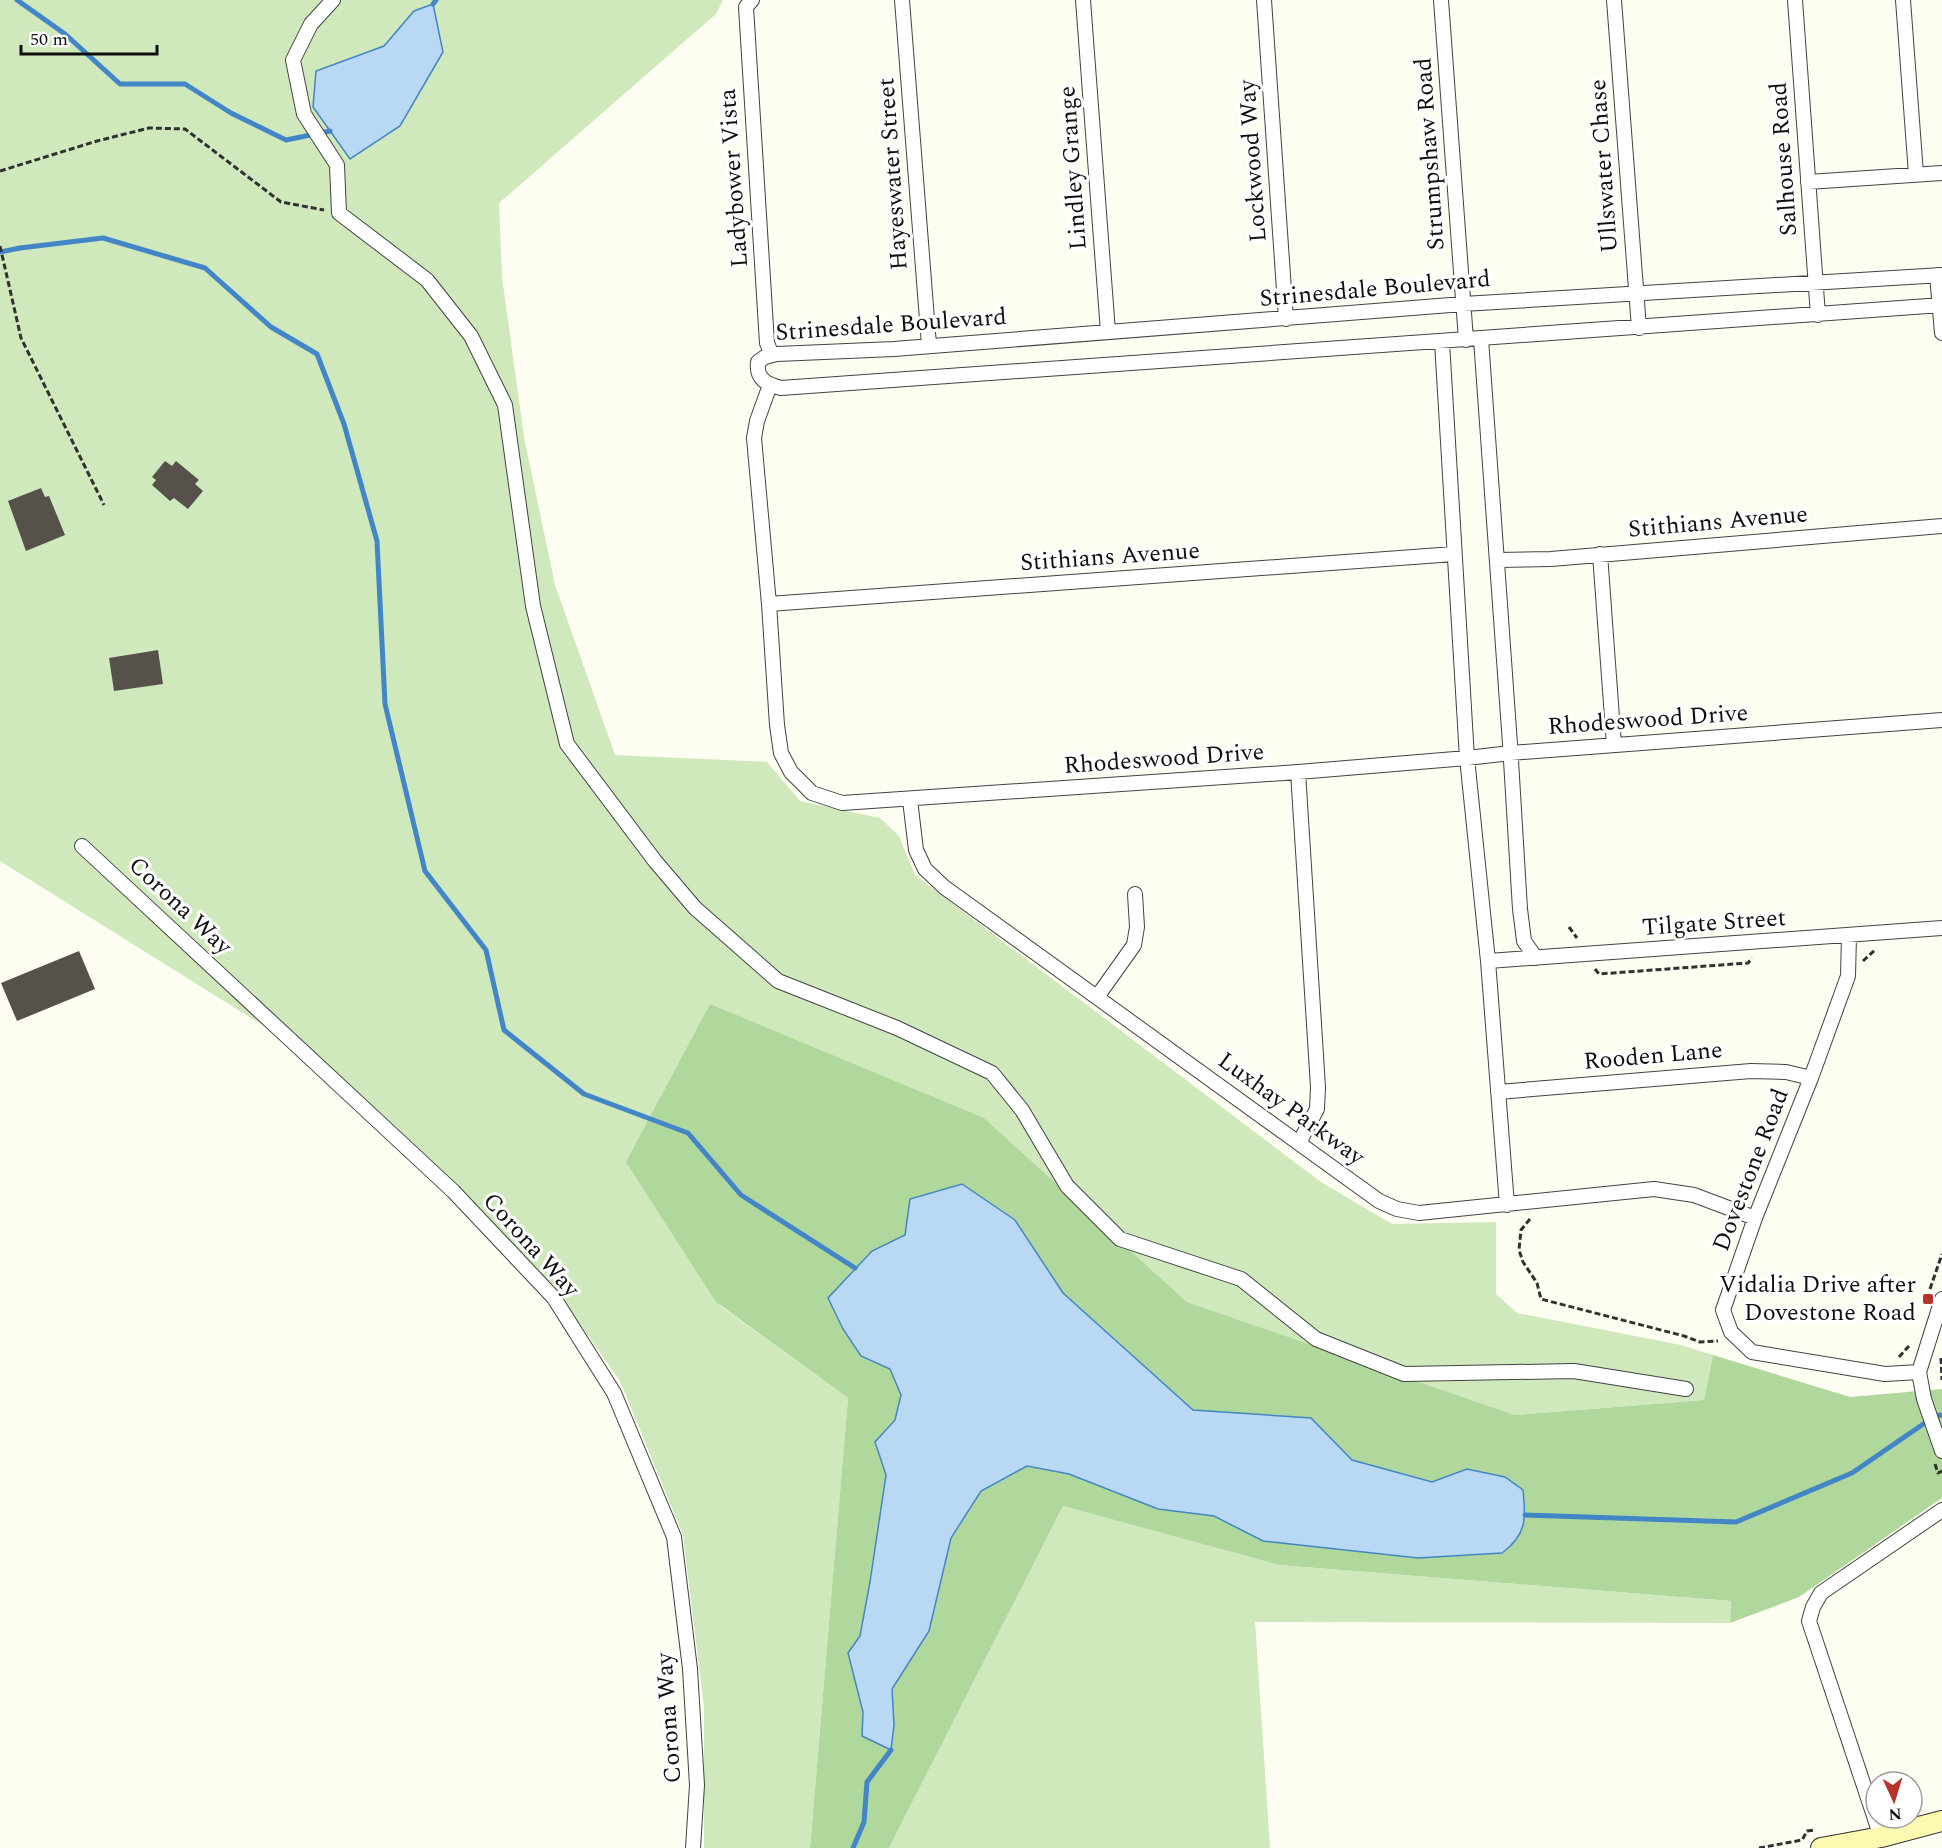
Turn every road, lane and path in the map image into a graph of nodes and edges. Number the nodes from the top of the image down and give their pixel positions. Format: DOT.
graph roads {
  1 [pos="333,0"];
  2 [pos="752,0"];
  3 [pos="902,0"];
  4 [pos="1083,0"];
  5 [pos="1264,0"];
  6 [pos="1441,0"];
  7 [pos="1614,0"];
  8 [pos="1796,0"];
  9 [pos="1903,0"];
  10 [pos="0,171"];
  11 [pos="1942,172"];
  12 [pos="1916,174"];
  13 [pos="1808,182"];
  14 [pos="339,213"];
  15 [pos="0,246"];
  16 [pos="1940,275"];
  17 [pos="1816,283"];
  18 [pos="1637,294"];
  19 [pos="1463,304"];
  20 [pos="1941,306"];
  21 [pos="1818,315"];
  22 [pos="1286,319"];
  23 [pos="1639,328"];
  24 [pos="1108,332"];
  25 [pos="1942,333"];
  26 [pos="1481,339"];
  27 [pos="1466,340"];
  28 [pos="1442,342"];
  29 [pos="929,345"];
  30 [pos="772,355"];
  31 [pos="770,385"];
  32 [pos="104,505"];
  33 [pos="1942,526"];
  34 [pos="1454,554"];
  35 [pos="1600,554"];
  36 [pos="1497,560"];
  37 [pos="769,604"];
  38 [pos="1942,720"];
  39 [pos="1614,745"];
  40 [pos="1510,753"];
  41 [pos="1467,758"];
  42 [pos="1298,772"];
  43 [pos="910,800"];
  44 [pos="82,846"];
  45 [pos="1135,894"];
  46 [pos="1942,928"];
  47 [pos="1849,936"];
  48 [pos="1878,946"];
  49 [pos="1757,953"];
  50 [pos="1536,958"];
  51 [pos="1488,961"];
  52 [pos="1848,961"];
  53 [pos="1591,965"];
  54 [pos="1097,997"];
  55 [pos="1811,1078"];
  56 [pos="1498,1092"];
  57 [pos="1299,1143"];
  58 [pos="1507,1205"];
  59 [pos="1537,1215"];
  60 [pos="1755,1218"];
  61 [pos="1942,1299"];
  62 [pos="1718,1334"];
  63 [pos="1942,1352"];
  64 [pos="1919,1372"];
  65 [pos="1942,1380"];
  66 [pos="1686,1389"];
  67 [pos="1940,1455"];
  68 [pos="1942,1471"];
  69 [pos="1942,1510"];
  70 [pos="1942,1821"];
  71 [pos="1881,1837"];
  72 [pos="693,1848"];
  73 [pos="1821,1848"];
  1 -- 14 [label="street"];
  2 -- 30 [label="street, Ladybower Vista"];
  3 -- 29 [label="street, Hayeswater Street"];
  4 -- 24 [label="street, Lindley Grange"];
  5 -- 22 [label="street, Lockwood Way"];
  6 -- 19 [label="street, Strumpshaw Road"];
  7 -- 18 [label="street, Ullswater Chase"];
  8 -- 13 [label="street, Salhouse Road"];
  9 -- 12 [label="street"];
  10 -- 14 [label="path"];
  11 -- 12 [label="street"];
  12 -- 13 [label="street"];
  13 -- 17 [label="street, Salhouse Road"];
  14 -- 66 [label="street"];
  15 -- 32 [label="path"];
  16 -- 17 [label="street, Strinesdale Boulevard"];
  16 -- 20 [label="street"];
  17 -- 18 [label="street, Strinesdale Boulevard"];
  17 -- 21 [label="street, Salhouse Road"];
  18 -- 19 [label="street, Strinesdale Boulevard"];
  18 -- 23 [label="street, Ullswater Chase"];
  19 -- 22 [label="street, Strinesdale Boulevard"];
  19 -- 27 [label="street, Strumpshaw Road"];
  20 -- 21 [label="street"];
  20 -- 25 [label="street"];
  21 -- 23 [label="street"];
  22 -- 24 [label="street, Strinesdale Boulevard"];
  23 -- 26 [label="street"];
  24 -- 29 [label="street, Strinesdale Boulevard"];
  26 -- 27 [label="street"];
  26 -- 36 [label="street"];
  27 -- 28 [label="street"];
  28 -- 31 [label="street"];
  28 -- 34 [label="street"];
  29 -- 30 [label="street, Strinesdale Boulevard"];
  30 -- 31 [label="street, Strinesdale Boulevard"];
  31 -- 37 [label="street, Rhodeswood Drive"];
  33 -- 35 [label="street, Stithians Avenue"];
  34 -- 37 [label="street, Stithians Avenue"];
  34 -- 41 [label="street"];
  35 -- 36 [label="street, Stithians Avenue"];
  35 -- 39 [label="street"];
  36 -- 40 [label="street"];
  37 -- 43 [label="street, Rhodeswood Drive"];
  38 -- 39 [label="street, Rhodeswood Drive"];
  39 -- 40 [label="street, Rhodeswood Drive"];
  40 -- 41 [label="street, Rhodeswood Drive"];
  40 -- 50 [label="street"];
  41 -- 42 [label="street, Rhodeswood Drive"];
  41 -- 51 [label="street"];
  42 -- 43 [label="street, Rhodeswood Drive"];
  42 -- 57 [label="street"];
  43 -- 54 [label="street, Luxhay Parkway"];
  44 -- 72 [label="street, Corona Way"];
  45 -- 54 [label="street"];
  46 -- 47 [label="street, Tilgate Street"];
  47 -- 50 [label="street, Tilgate Street"];
  47 -- 52 [label="street, Dovestone Road"];
  48 -- 52 [label="path"];
  49 -- 53 [label="path"];
  50 -- 51 [label="street, Tilgate Street"];
  51 -- 56 [label="street"];
  52 -- 55 [label="street, Dovestone Road"];
  54 -- 57 [label="street, Luxhay Parkway"];
  55 -- 56 [label="street, Rooden Lane"];
  55 -- 60 [label="street, Dovestone Road"];
  56 -- 58 [label="street"];
  57 -- 58 [label="street, Luxhay Parkway"];
  58 -- 60 [label="street, Luxhay Parkway"];
  59 -- 62 [label="path"];
  60 -- 64 [label="street, Dovestone Road"];
  61 -- 64 [label="street"];
  63 -- 65 [label="path"];
  64 -- 67 [label="street"];
  67 -- 68 [label="path"];
  69 -- 71 [label="street"];
  70 -- 71 [label="main road"];
  71 -- 73 [label="main road"];
}
